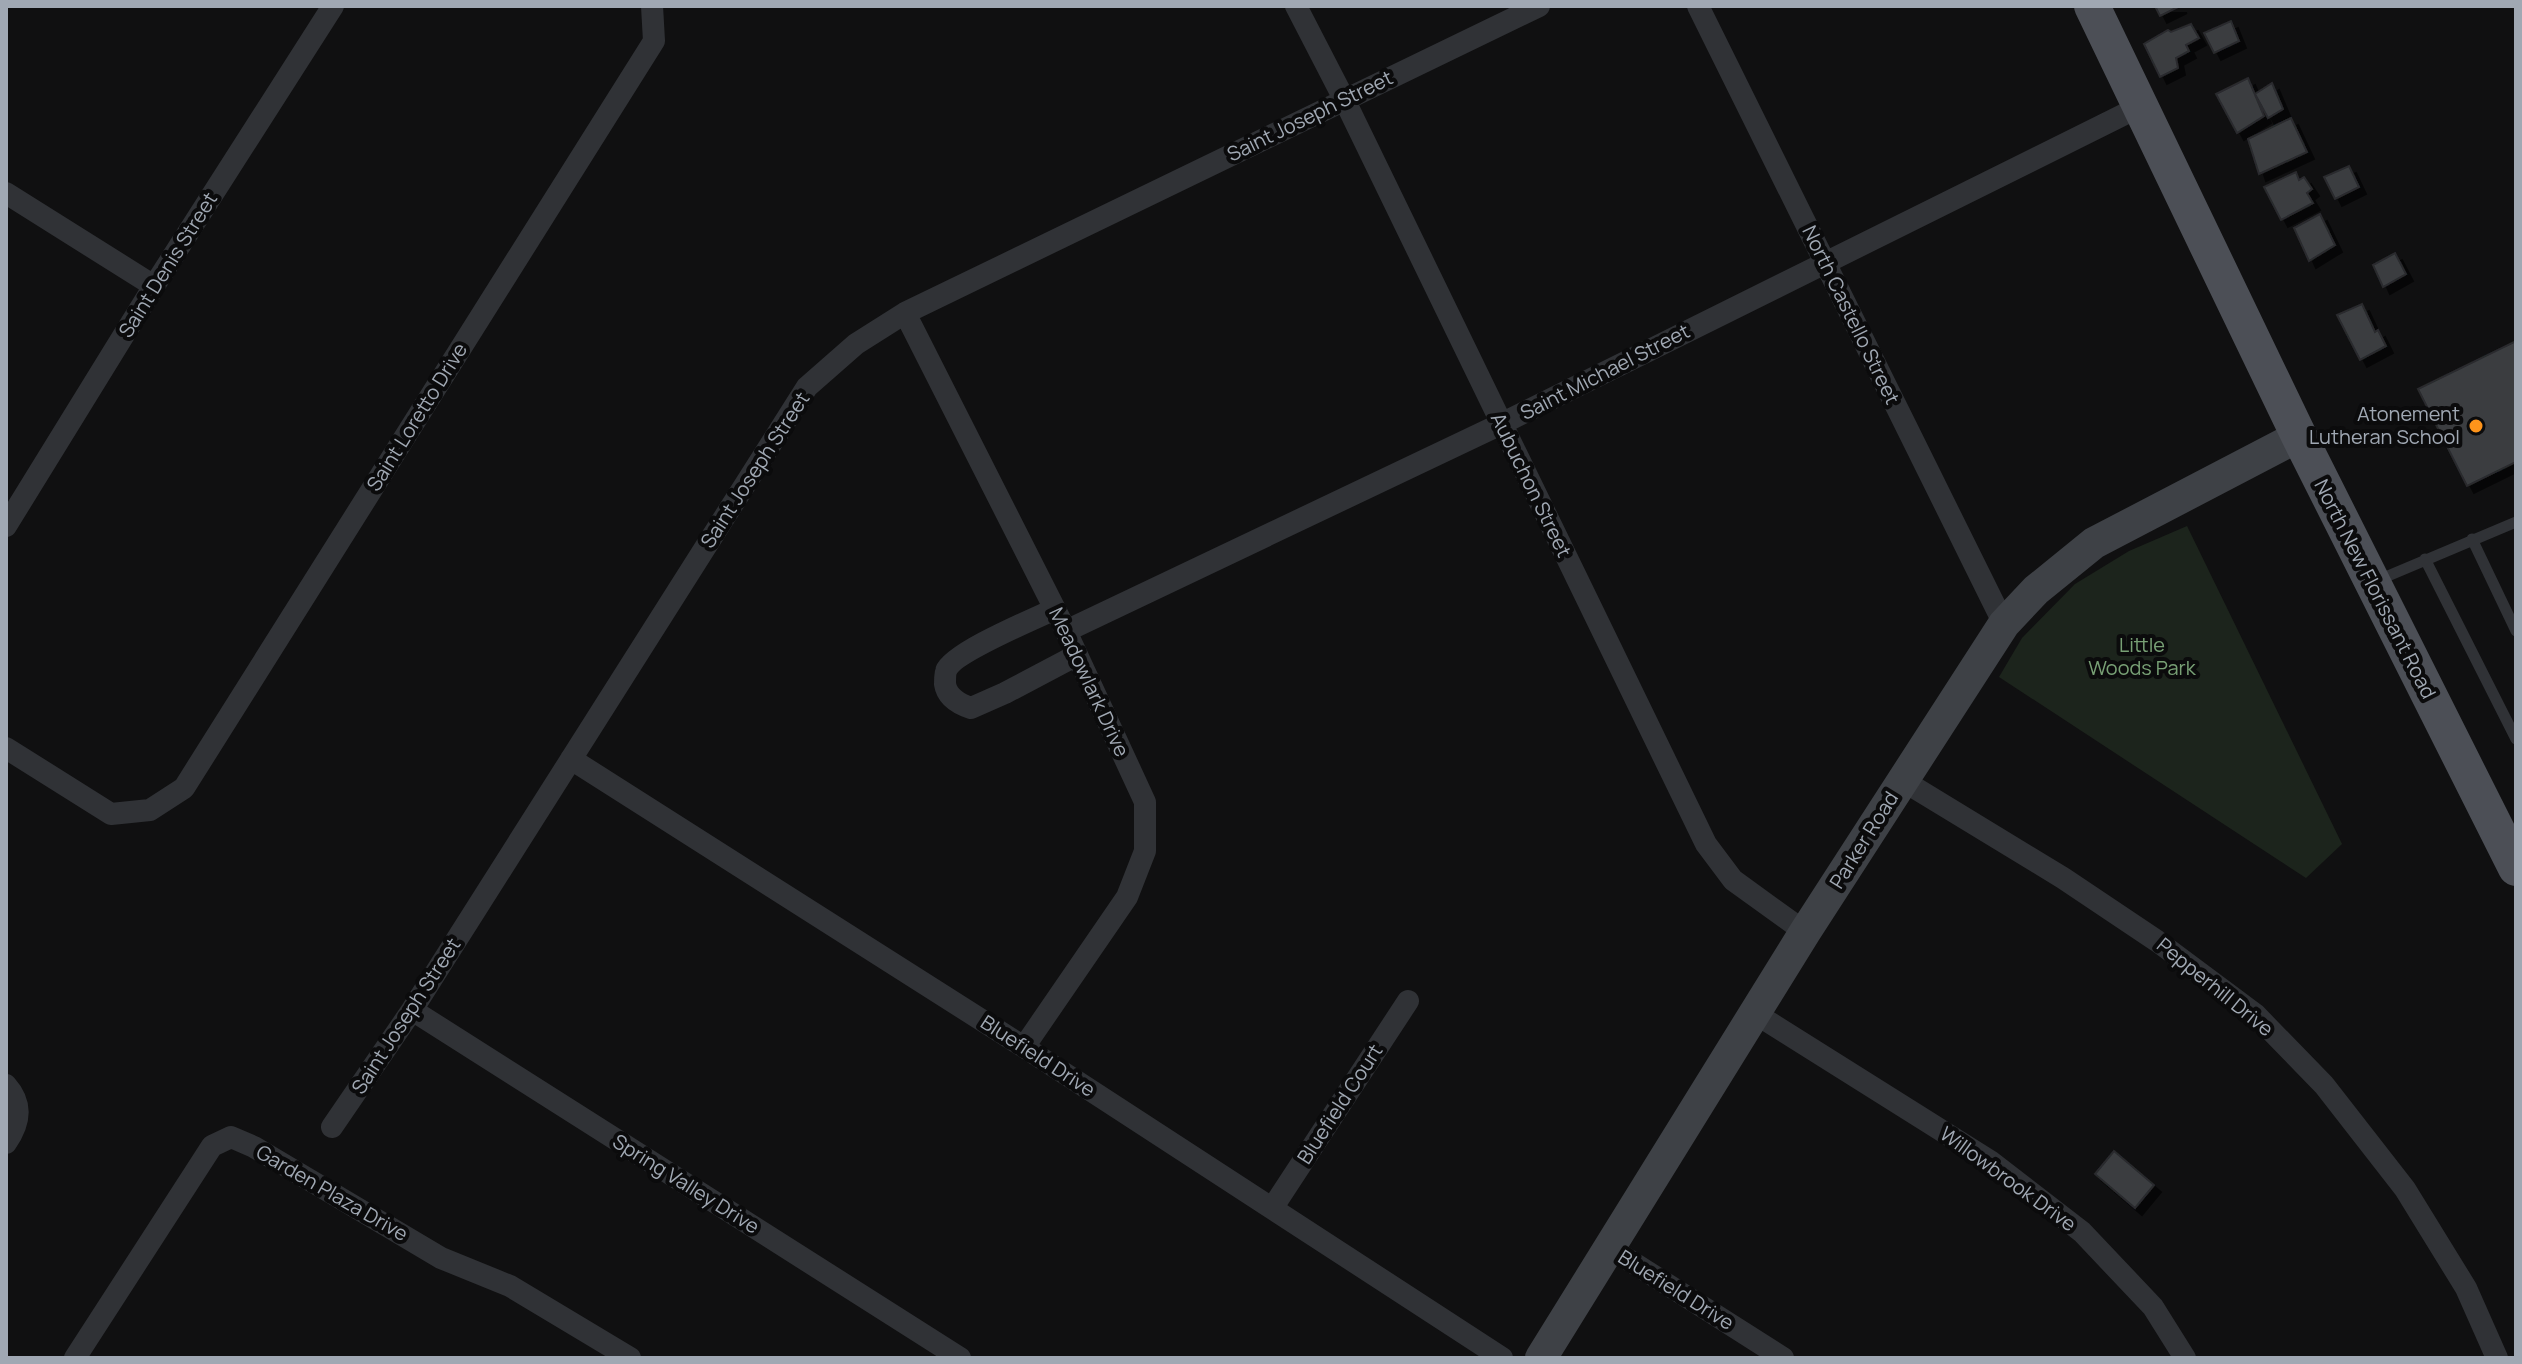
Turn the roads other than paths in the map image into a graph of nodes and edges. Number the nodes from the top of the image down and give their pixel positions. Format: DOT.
graph roads {
  1 [pos="333,6"];
  2 [pos="652,6"];
  3 [pos="1296,6"];
  4 [pos="1539,6"];
  5 [pos="1698,6"];
  6 [pos="2092,6"];
  7 [pos="1344,99"];
  8 [pos="2141,106"];
  9 [pos="6,193"];
  10 [pos="1824,262"];
  11 [pos="154,286"];
  12 [pos="905,313"];
  13 [pos="1501,424"];
  14 [pos="2299,436"];
  15 [pos="2516,522"];
  16 [pos="6,526"];
  17 [pos="2472,539"];
  18 [pos="2425,559"];
  19 [pos="2372,583"];
  20 [pos="1055,609"];
  21 [pos="2004,624"];
  22 [pos="1066,631"];
  23 [pos="2516,631"];
  24 [pos="1077,655"];
  25 [pos="2516,739"];
  26 [pos="6,748"];
  27 [pos="571,759"];
  28 [pos="1902,780"];
  29 [pos="2516,868"];
  30 [pos="1805,932"];
  31 [pos="1408,1001"];
  32 [pos="412,1010"];
  33 [pos="1756,1014"];
  34 [pos="1024,1047"];
  35 [pos="6,1085"];
  36 [pos="332,1127"];
  37 [pos="6,1143"];
  38 [pos="1273,1207"];
  39 [pos="1610,1248"];
  40 [pos="75,1358"];
  41 [pos="630,1358"];
  42 [pos="960,1358"];
  43 [pos="1502,1358"];
  44 [pos="1541,1358"];
  45 [pos="1783,1358"];
  46 [pos="2185,1358"];
  47 [pos="2497,1358"];
  1 -- 11 [label="street, Saint Denis Street"];
  2 -- 26 [label="street, Saint Loretto Drive"];
  3 -- 7 [label="street, Aubuchon Street"];
  4 -- 7 [label="street, Saint Joseph Street"];
  5 -- 10 [label="street, North Castello Street"];
  6 -- 8 [label="main road, North New Florissant Road"];
  7 -- 12 [label="street, Saint Joseph Street"];
  7 -- 13 [label="street, Aubuchon Street"];
  8 -- 10 [label="street, Saint Michael Street"];
  8 -- 14 [label="main road, North New Florissant Road"];
  9 -- 11 [label="street"];
  10 -- 13 [label="street, Saint Michael Street"];
  10 -- 21 [label="street, North Castello Street"];
  11 -- 16 [label="street, Saint Denis Street"];
  12 -- 20 [label="street, Meadowlark Drive"];
  12 -- 27 [label="street, Saint Joseph Street"];
  13 -- 22 [label="street, Saint Michael Street"];
  13 -- 30 [label="street, Aubuchon Street"];
  14 -- 19 [label="main road, North New Florissant Road"];
  14 -- 21 [label="main road, Parker Road"];
  15 -- 17 [label="lane"];
  17 -- 18 [label="lane"];
  17 -- 23 [label="lane"];
  18 -- 19 [label="lane"];
  18 -- 25 [label="lane"];
  19 -- 29 [label="main road, North New Florissant Road"];
  20 -- 22 [label="street, Meadowlark Drive"];
  20 -- 24 [label="street"];
  21 -- 28 [label="main road, Parker Road"];
  22 -- 24 [label="street, Meadowlark Drive"];
  24 -- 34 [label="street, Meadowlark Drive"];
  27 -- 32 [label="street, Saint Joseph Street"];
  27 -- 34 [label="street, Bluefield Drive"];
  28 -- 30 [label="main road, Parker Road"];
  28 -- 47 [label="street, Pepperhill Drive"];
  30 -- 33 [label="main road, Parker Road"];
  31 -- 38 [label="street, Bluefield Court"];
  32 -- 36 [label="street, Saint Joseph Street"];
  32 -- 42 [label="street, Spring Valley Drive"];
  33 -- 39 [label="main road, Parker Road"];
  33 -- 46 [label="street, Willowbrook Drive"];
  34 -- 38 [label="street, Bluefield Drive"];
  35 -- 37 [label="street"];
  38 -- 43 [label="street, Bluefield Drive"];
  39 -- 44 [label="main road, Parker Road"];
  39 -- 45 [label="street, Bluefield Drive"];
  40 -- 41 [label="street, Garden Plaza Drive"];
}
